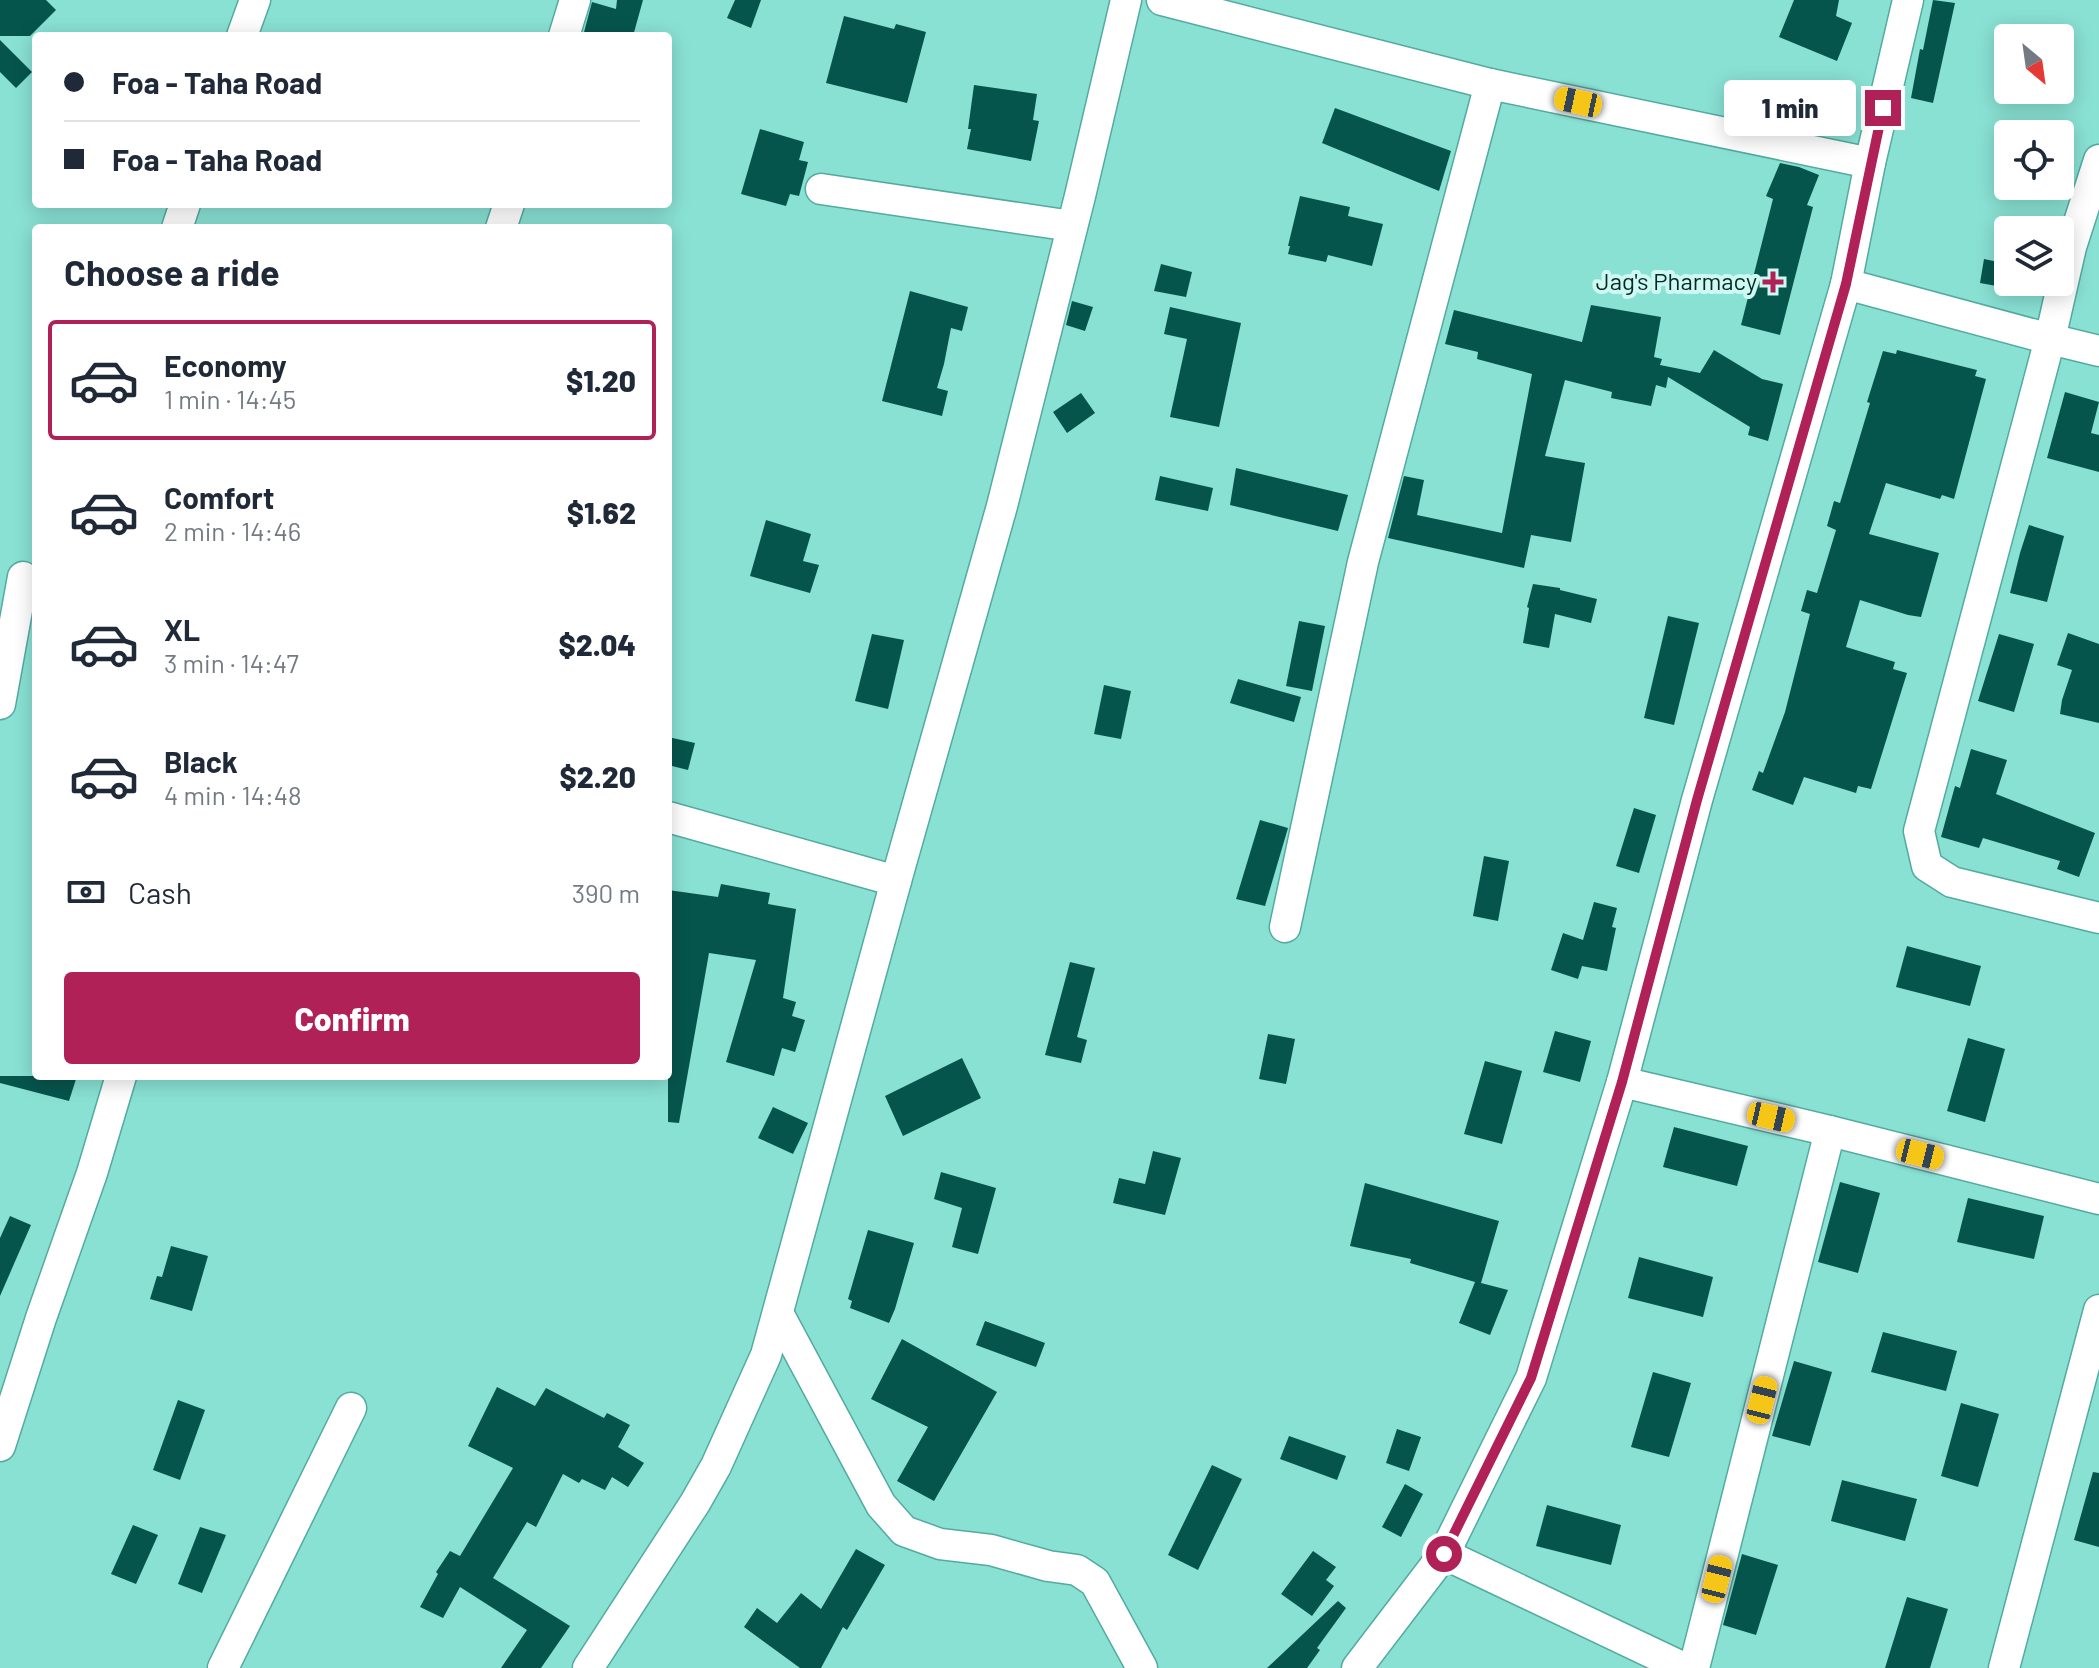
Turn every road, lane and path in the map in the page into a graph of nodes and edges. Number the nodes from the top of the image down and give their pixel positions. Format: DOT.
graph roads {
  1 [pos="255,0"];
  2 [pos="575,0"];
  3 [pos="1126,0"];
  4 [pos="1162,0"];
  5 [pos="1908,0"];
  6 [pos="243,32"];
  7 [pos="565,32"];
  8 [pos="1490,84"];
  9 [pos="2099,160"];
  10 [pos="1870,163"];
  11 [pos="821,189"];
  12 [pos="1072,226"];
  13 [pos="1846,284"];
  14 [pos="2050,339"];
  15 [pos="2099,351"];
  16 [pos="20,576"];
  17 [pos="0,704"];
  18 [pos="672,818"];
  19 [pos="896,881"];
  20 [pos="2099,918"];
  21 [pos="1285,927"];
  22 [pos="120,1080"];
  23 [pos="1622,1082"];
  24 [pos="1830,1131"];
  25 [pos="2099,1199"];
  26 [pos="2099,1310"];
  27 [pos="778,1313"];
  28 [pos="351,1408"];
  29 [pos="0,1446"];
  30 [pos="1444,1554"];
  31 [pos="223,1668"];
  32 [pos="588,1668"];
  33 [pos="1142,1668"];
  34 [pos="1357,1668"];
  35 [pos="1684,1668"];
  36 [pos="1694,1668"];
  37 [pos="2004,1668"];
  1 -- 6 [label="street"];
  2 -- 7 [label="street"];
  3 -- 12 [label="street"];
  4 -- 8 [label="street"];
  5 -- 10 [label="street"];
  8 -- 10 [label="street"];
  8 -- 21 [label="street"];
  9 -- 14 [label="street"];
  10 -- 13 [label="street"];
  11 -- 12 [label="street"];
  12 -- 19 [label="street"];
  13 -- 14 [label="street"];
  13 -- 23 [label="street"];
  14 -- 15 [label="street"];
  14 -- 20 [label="street"];
  16 -- 17 [label="street"];
  18 -- 19 [label="street"];
  19 -- 27 [label="street"];
  22 -- 29 [label="street"];
  23 -- 24 [label="street"];
  23 -- 30 [label="street"];
  24 -- 25 [label="street"];
  24 -- 36 [label="street"];
  26 -- 37 [label="street"];
  27 -- 32 [label="street"];
  27 -- 33 [label="street"];
  28 -- 31 [label="street"];
  30 -- 34 [label="street"];
  30 -- 35 [label="street"];
}
